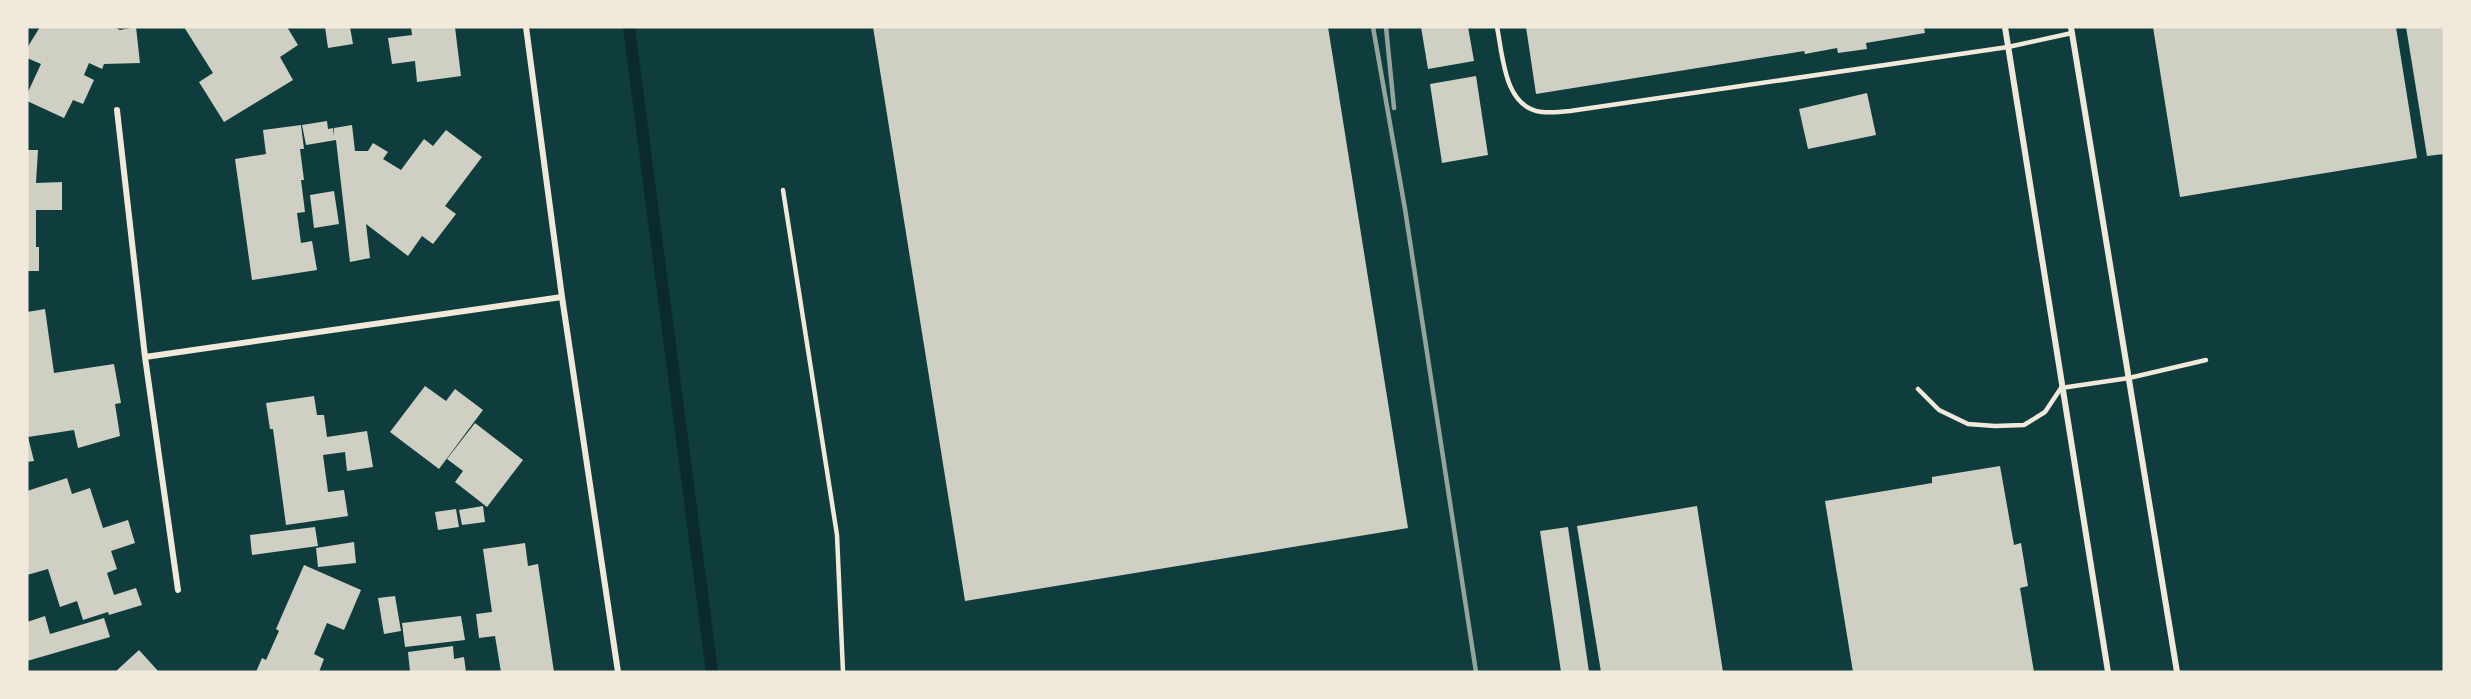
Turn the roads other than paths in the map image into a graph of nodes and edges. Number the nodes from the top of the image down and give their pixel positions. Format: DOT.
graph roads {
  1 [pos="526,27"];
  2 [pos="1497,27"];
  3 [pos="2005,27"];
  4 [pos="2072,30"];
  5 [pos="2008,47"];
  6 [pos="117,110"];
  7 [pos="783,190"];
  8 [pos="562,297"];
  9 [pos="145,357"];
  10 [pos="2206,360"];
  11 [pos="2128,378"];
  12 [pos="2061,388"];
  13 [pos="1918,389"];
  14 [pos="178,590"];
  15 [pos="618,672"];
  16 [pos="843,672"];
  17 [pos="2108,672"];
  18 [pos="2177,672"];
  1 -- 8 [label="street"];
  2 -- 5 [label="lane"];
  3 -- 5 [label="street"];
  4 -- 5 [label="lane"];
  4 -- 11 [label="street"];
  5 -- 12 [label="street"];
  6 -- 9 [label="street"];
  7 -- 16 [label="lane"];
  8 -- 9 [label="street"];
  8 -- 15 [label="street"];
  9 -- 14 [label="street"];
  10 -- 11 [label="lane"];
  11 -- 12 [label="lane"];
  11 -- 18 [label="street"];
  12 -- 13 [label="lane"];
  12 -- 17 [label="street"];
}
